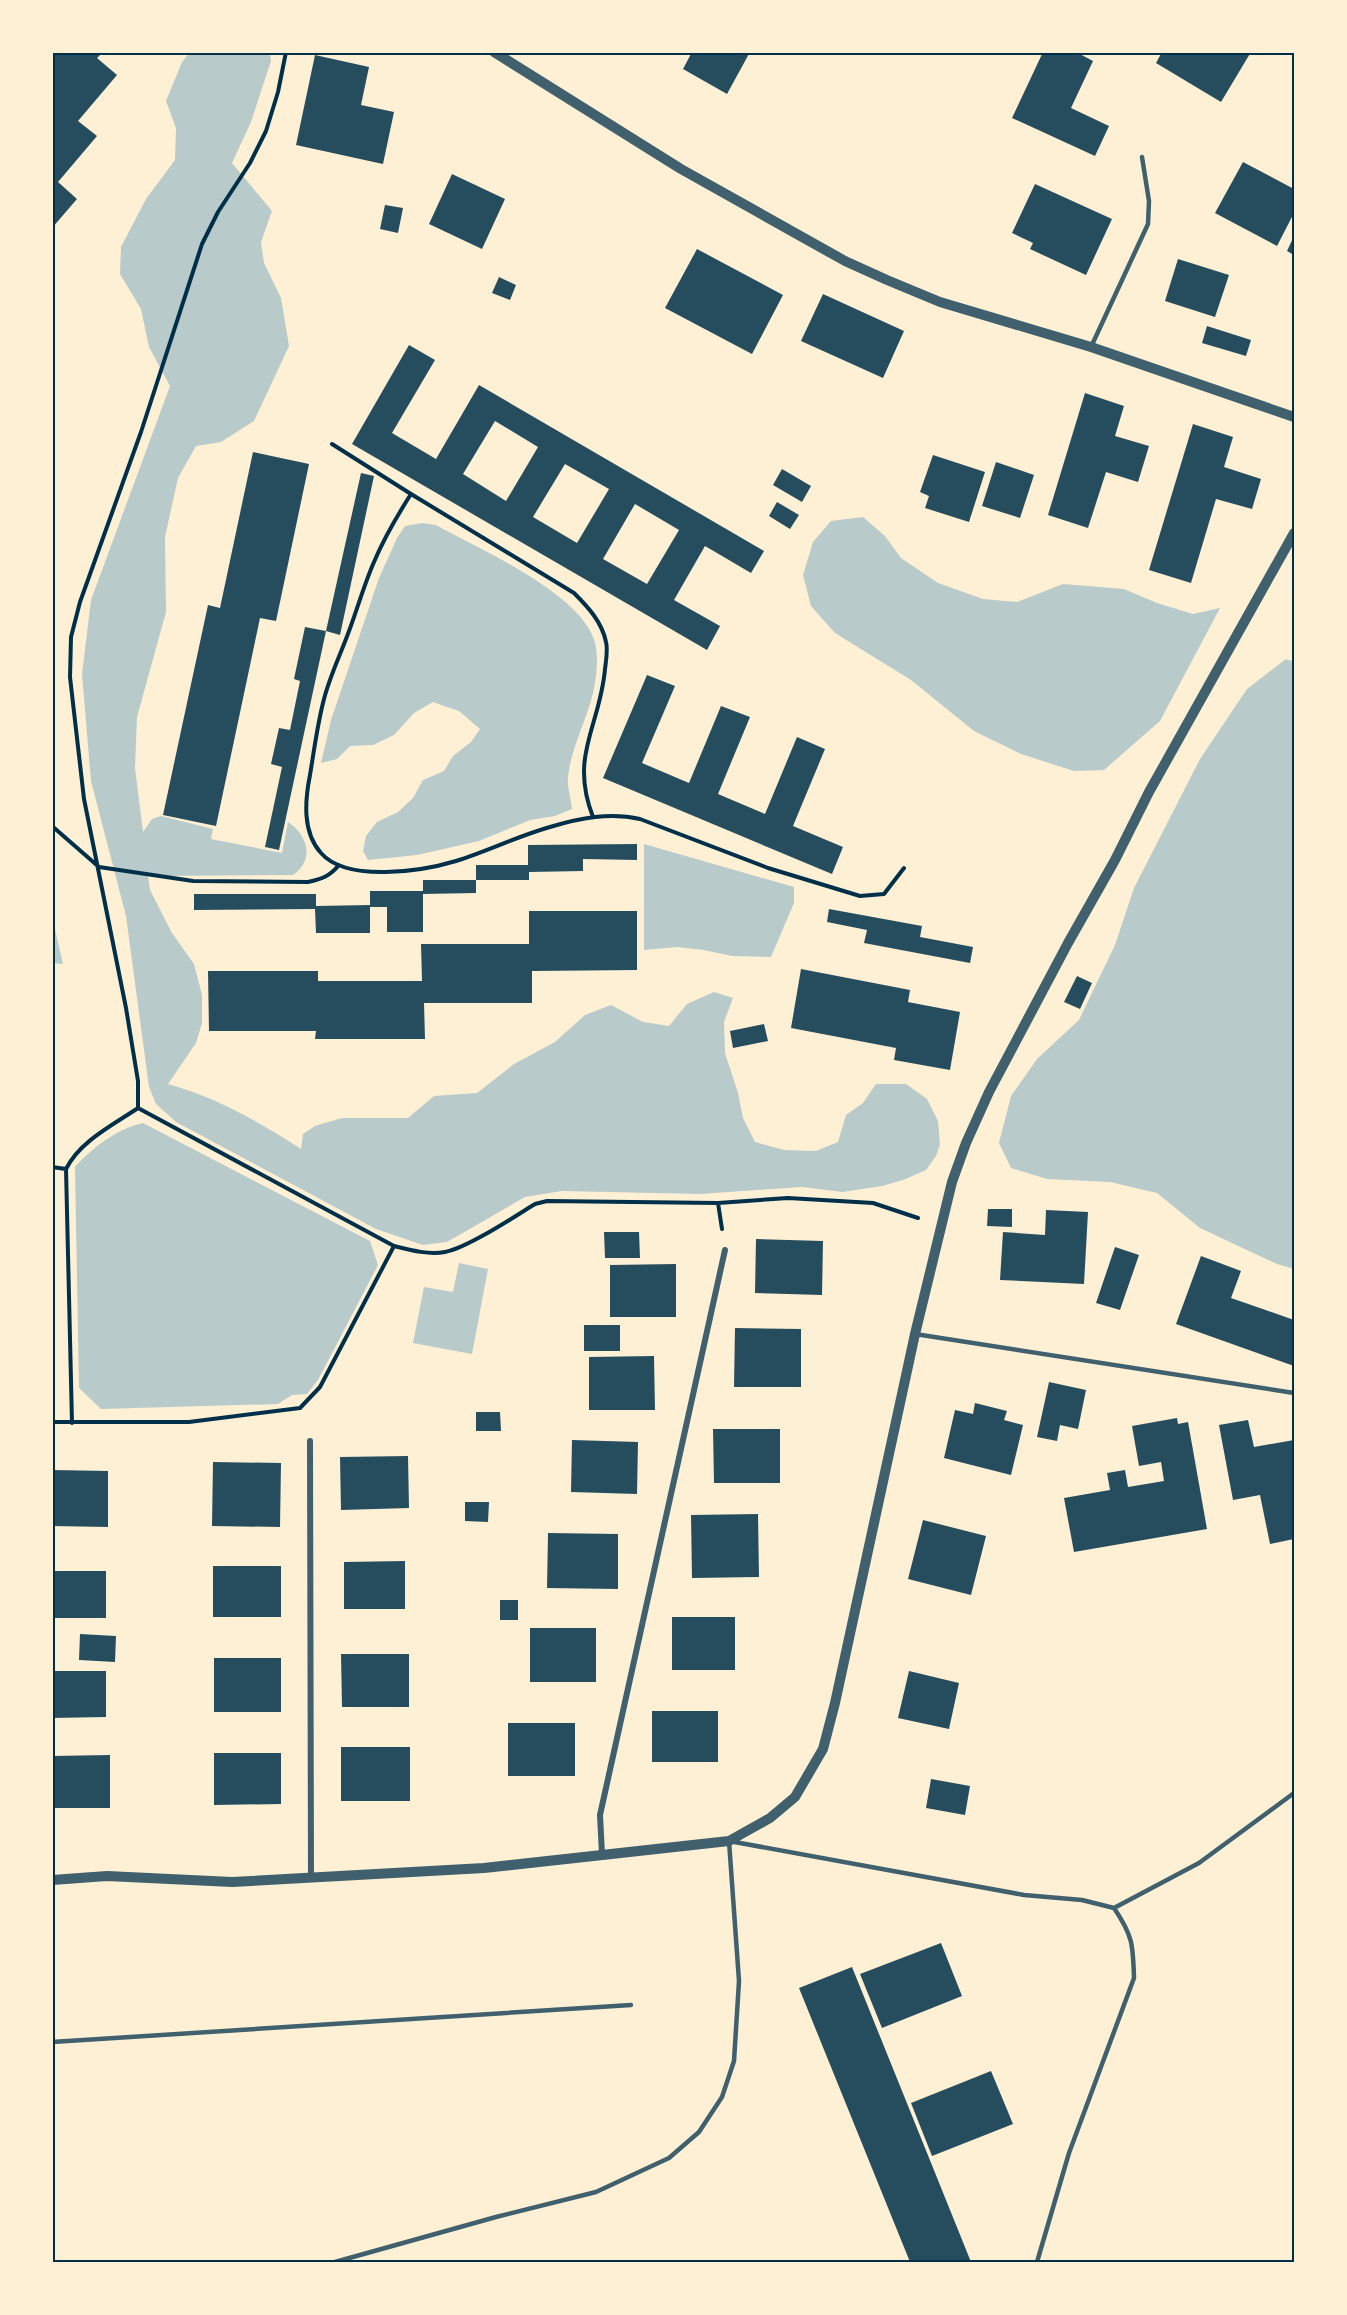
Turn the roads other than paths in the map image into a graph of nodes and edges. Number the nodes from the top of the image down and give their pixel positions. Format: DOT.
graph roads {
  1 [pos="494,52"];
  2 [pos="1142,157"];
  3 [pos="1091,347"];
  4 [pos="1294,417"];
  5 [pos="1294,533"];
  6 [pos="725,1250"];
  7 [pos="915,1334"];
  8 [pos="1294,1394"];
  9 [pos="310,1441"];
  10 [pos="1294,1793"];
  11 [pos="729,1841"];
  12 [pos="602,1854"];
  13 [pos="311,1878"];
  14 [pos="52,1880"];
  15 [pos="1114,1908"];
  16 [pos="631,2005"];
  17 [pos="52,2042"];
  18 [pos="335,2262"];
  19 [pos="1037,2262"];
  1 -- 3 [label="street"];
  2 -- 3 [label="lane"];
  3 -- 4 [label="street"];
  5 -- 7 [label="street"];
  6 -- 12 [label="street"];
  7 -- 8 [label="lane"];
  7 -- 11 [label="street"];
  9 -- 13 [label="street"];
  10 -- 15 [label="lane"];
  11 -- 12 [label="street"];
  11 -- 15 [label="lane"];
  11 -- 18 [label="lane"];
  12 -- 13 [label="street"];
  13 -- 14 [label="street"];
  15 -- 19 [label="lane"];
  16 -- 17 [label="lane"];
}
